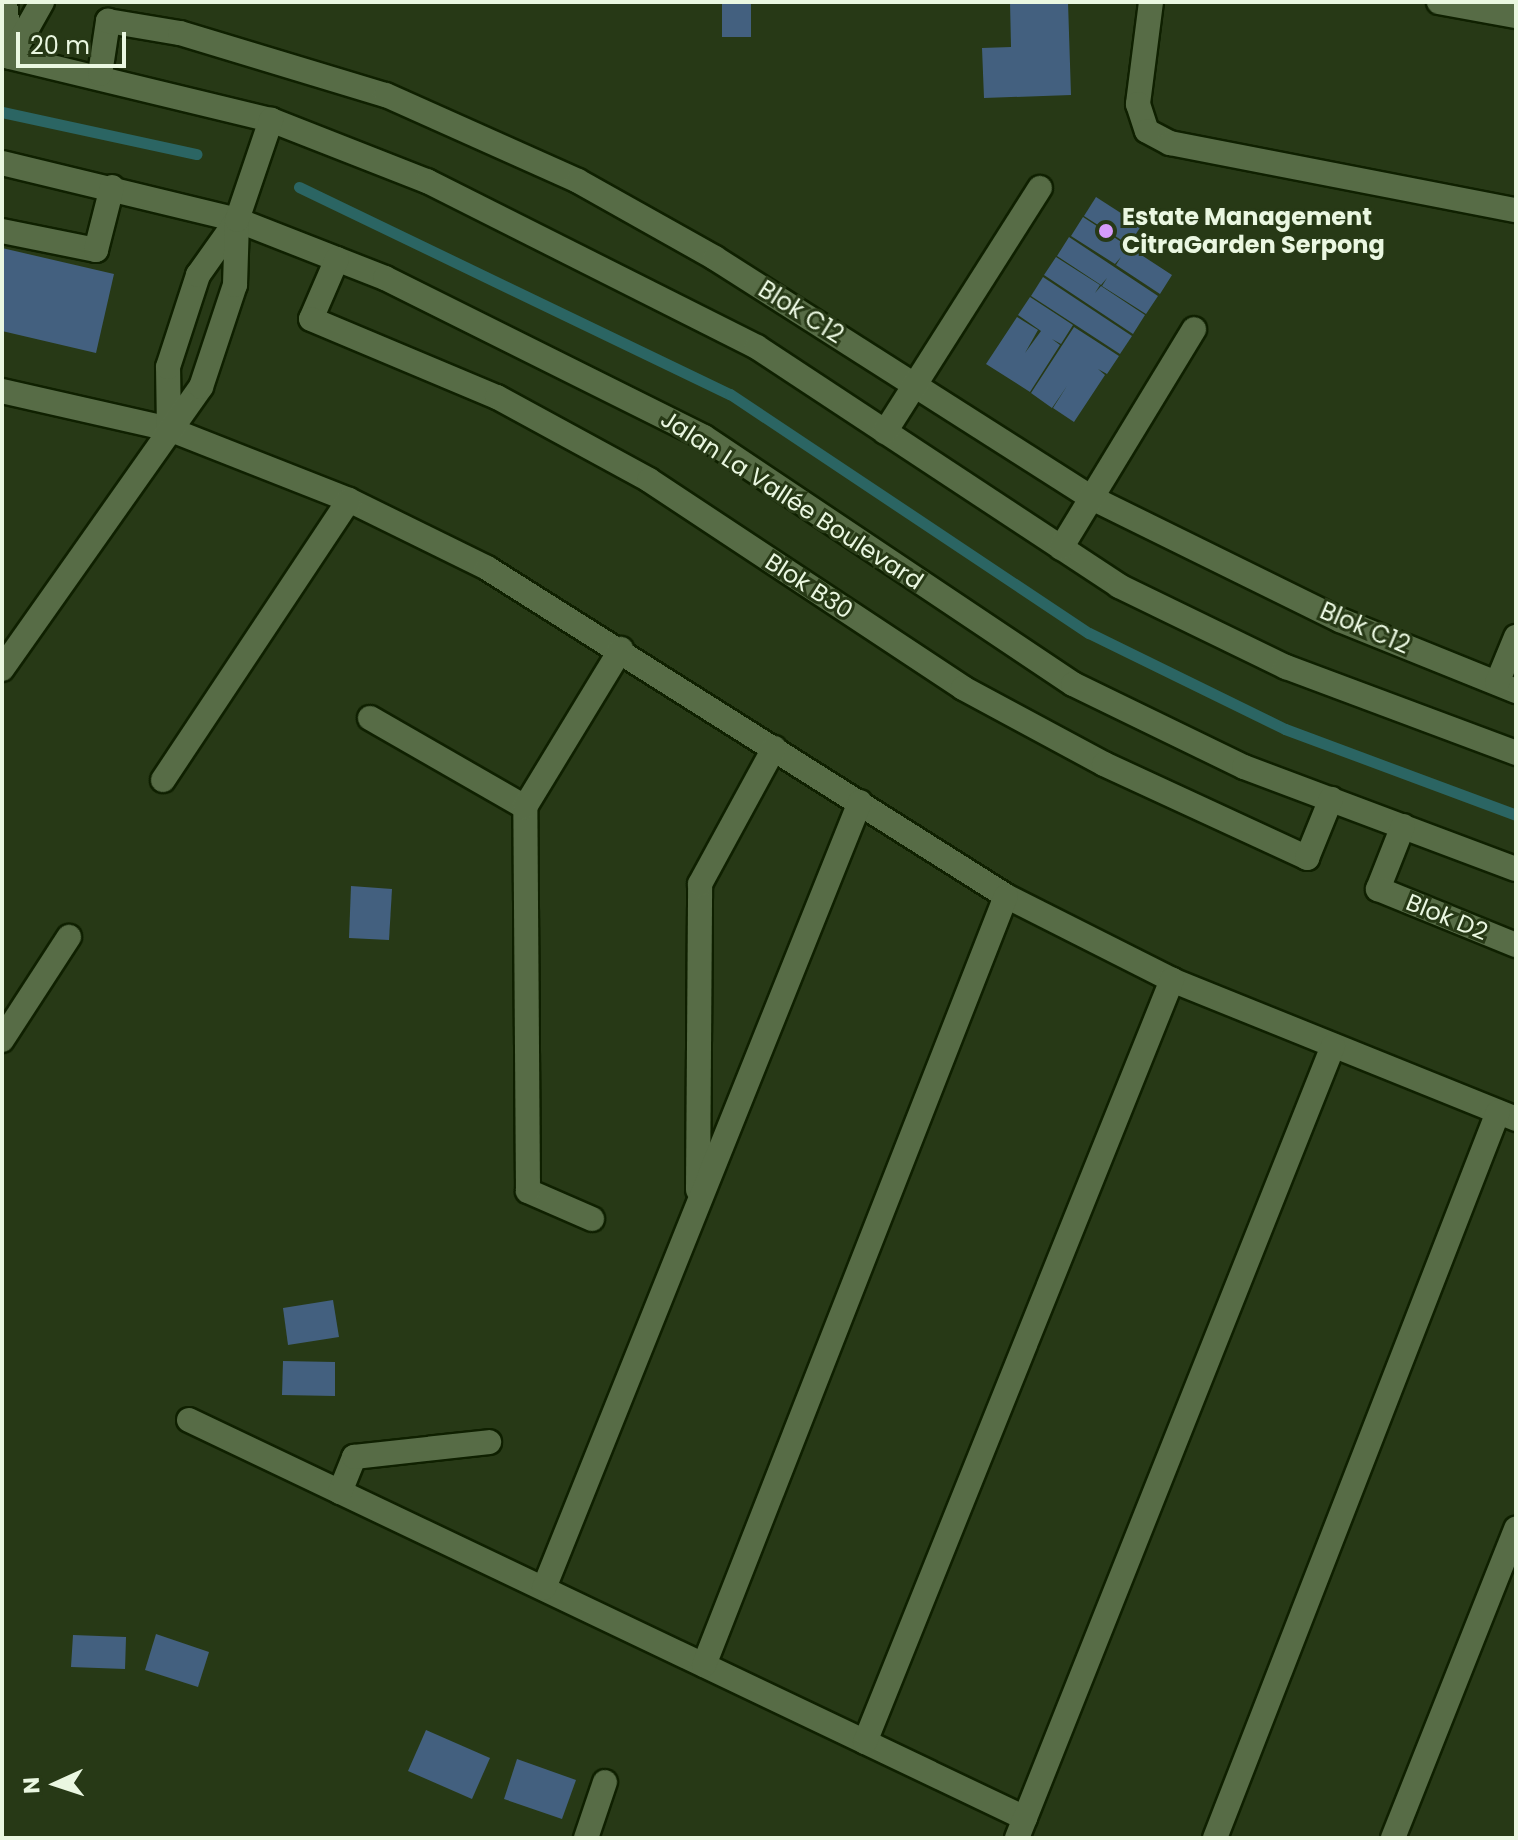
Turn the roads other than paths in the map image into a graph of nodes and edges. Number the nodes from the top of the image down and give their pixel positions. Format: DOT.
graph roads {
  1 [pos="5,2"];
  2 [pos="42,2"];
  3 [pos="1151,2"];
  4 [pos="1439,2"];
  5 [pos="1516,16"];
  6 [pos="6,56"];
  7 [pos="100,74"];
  8 [pos="271,120"];
  9 [pos="2,163"];
  10 [pos="112,187"];
  11 [pos="1040,188"];
  12 [pos="1516,210"];
  13 [pos="237,220"];
  14 [pos="2,231"];
  15 [pos="337,259"];
  16 [pos="1194,329"];
  17 [pos="915,385"];
  18 [pos="2,391"];
  19 [pos="169,429"];
  20 [pos="885,432"];
  21 [pos="1092,498"];
  22 [pos="349,500"];
  23 [pos="1061,548"];
  24 [pos="1516,637"];
  25 [pos="621,649"];
  26 [pos="2,669"];
  27 [pos="1506,687"];
  28 [pos="370,718"];
  29 [pos="774,748"];
  30 [pos="1515,749"];
  31 [pos="163,780"];
  32 [pos="1331,799"];
  33 [pos="860,802"];
  34 [pos="525,807"];
  35 [pos="1403,826"];
  36 [pos="1516,869"];
  37 [pos="1006,896"];
  38 [pos="69,937"];
  39 [pos="1516,945"];
  40 [pos="1172,980"];
  41 [pos="2,1040"];
  42 [pos="1333,1046"];
  43 [pos="1507,1116"];
  44 [pos="698,1205"];
  45 [pos="592,1219"];
  46 [pos="189,1420"];
  47 [pos="489,1442"];
  48 [pos="340,1492"];
  49 [pos="1516,1529"];
  50 [pos="544,1588"];
  51 [pos="704,1665"];
  52 [pos="865,1742"];
  53 [pos="605,1782"];
  54 [pos="1021,1828"];
  55 [pos="586,1838"];
  56 [pos="1215,1838"];
  57 [pos="1393,1838"];
  1 -- 6 [label="street"];
  2 -- 6 [label="street"];
  3 -- 12 [label="street"];
  4 -- 5 [label="street"];
  6 -- 7 [label="street"];
  7 -- 8 [label="street"];
  7 -- 17 [label="street, Blok C12"];
  8 -- 13 [label="street"];
  8 -- 20 [label="street"];
  9 -- 10 [label="street, Jalan La Vallée Boulevard"];
  10 -- 13 [label="street, Jalan La Vallée Boulevard"];
  10 -- 14 [label="street"];
  11 -- 17 [label="street"];
  13 -- 15 [label="street, Jalan La Vallée Boulevard"];
  13 -- 19 [label="street"];
  13 -- 19 [label="street"];
  15 -- 32 [label="street, Jalan La Vallée Boulevard"];
  15 -- 32 [label="street, Blok B30"];
  16 -- 21 [label="street"];
  17 -- 20 [label="street"];
  17 -- 21 [label="street, Blok C12"];
  18 -- 19 [label="street"];
  19 -- 22 [label="street"];
  19 -- 26 [label="street"];
  20 -- 23 [label="street"];
  21 -- 23 [label="street"];
  21 -- 27 [label="street, Blok C12"];
  22 -- 25 [label="street"];
  22 -- 31 [label="street"];
  23 -- 30 [label="street"];
  24 -- 27 [label="street"];
  25 -- 29 [label="street"];
  25 -- 34 [label="street"];
  28 -- 34 [label="street"];
  29 -- 33 [label="street"];
  29 -- 44 [label="street"];
  32 -- 35 [label="street, Jalan La Vallée Boulevard"];
  33 -- 37 [label="street"];
  33 -- 44 [label="street"];
  34 -- 45 [label="street"];
  35 -- 36 [label="street, Jalan La Vallée Boulevard"];
  35 -- 39 [label="street, Blok D2"];
  37 -- 40 [label="street"];
  37 -- 51 [label="street"];
  38 -- 41 [label="street"];
  40 -- 42 [label="street"];
  40 -- 52 [label="street"];
  42 -- 43 [label="street"];
  42 -- 54 [label="street"];
  43 -- 56 [label="street"];
  44 -- 50 [label="street"];
  46 -- 48 [label="street"];
  47 -- 48 [label="street"];
  48 -- 50 [label="street"];
  49 -- 57 [label="street"];
  50 -- 51 [label="street"];
  51 -- 52 [label="street"];
  52 -- 54 [label="street"];
  53 -- 55 [label="street"];
}
